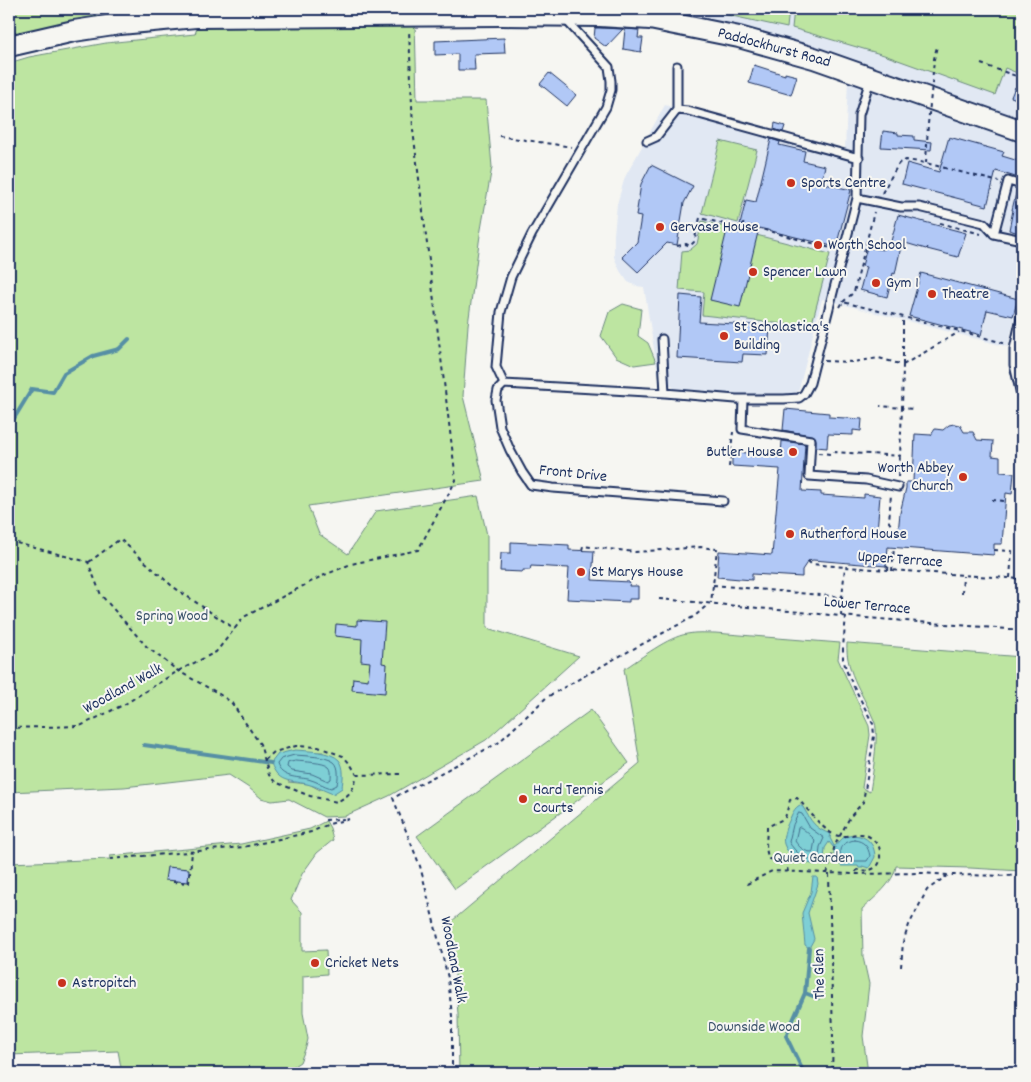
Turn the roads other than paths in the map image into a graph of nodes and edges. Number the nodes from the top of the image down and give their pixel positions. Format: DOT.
graph roads {
  1 [pos="563,16"];
  2 [pos="9,46"];
  3 [pos="676,66"];
  4 [pos="870,77"];
  5 [pos="677,110"];
  6 [pos="1022,131"];
  7 [pos="646,141"];
  8 [pos="859,158"];
  9 [pos="1022,185"];
  10 [pos="857,198"];
  11 [pos="994,234"];
  12 [pos="1022,240"];
  13 [pos="1022,313"];
  14 [pos="662,339"];
  15 [pos="504,384"];
  16 [pos="665,393"];
  17 [pos="1022,398"];
  18 [pos="743,399"];
  19 [pos="898,484"];
  20 [pos="723,501"];
  1 -- 2 [label="main road, Paddockhurst Road"];
  1 -- 4 [label="main road, Paddockhurst Road"];
  1 -- 15 [label="lane"];
  3 -- 5 [label="lane"];
  4 -- 6 [label="main road, Paddockhurst Road"];
  4 -- 8 [label="lane"];
  5 -- 7 [label="lane"];
  5 -- 8 [label="lane"];
  8 -- 10 [label="lane"];
  9 -- 11 [label="lane"];
  10 -- 11 [label="lane"];
  10 -- 18 [label="lane"];
  11 -- 12 [label="lane"];
  13 -- 17 [label="lane"];
  14 -- 16 [label="lane"];
  15 -- 16 [label="lane"];
  15 -- 20 [label="lane, Front Drive"];
  16 -- 18 [label="lane"];
  18 -- 19 [label="lane"];
}
